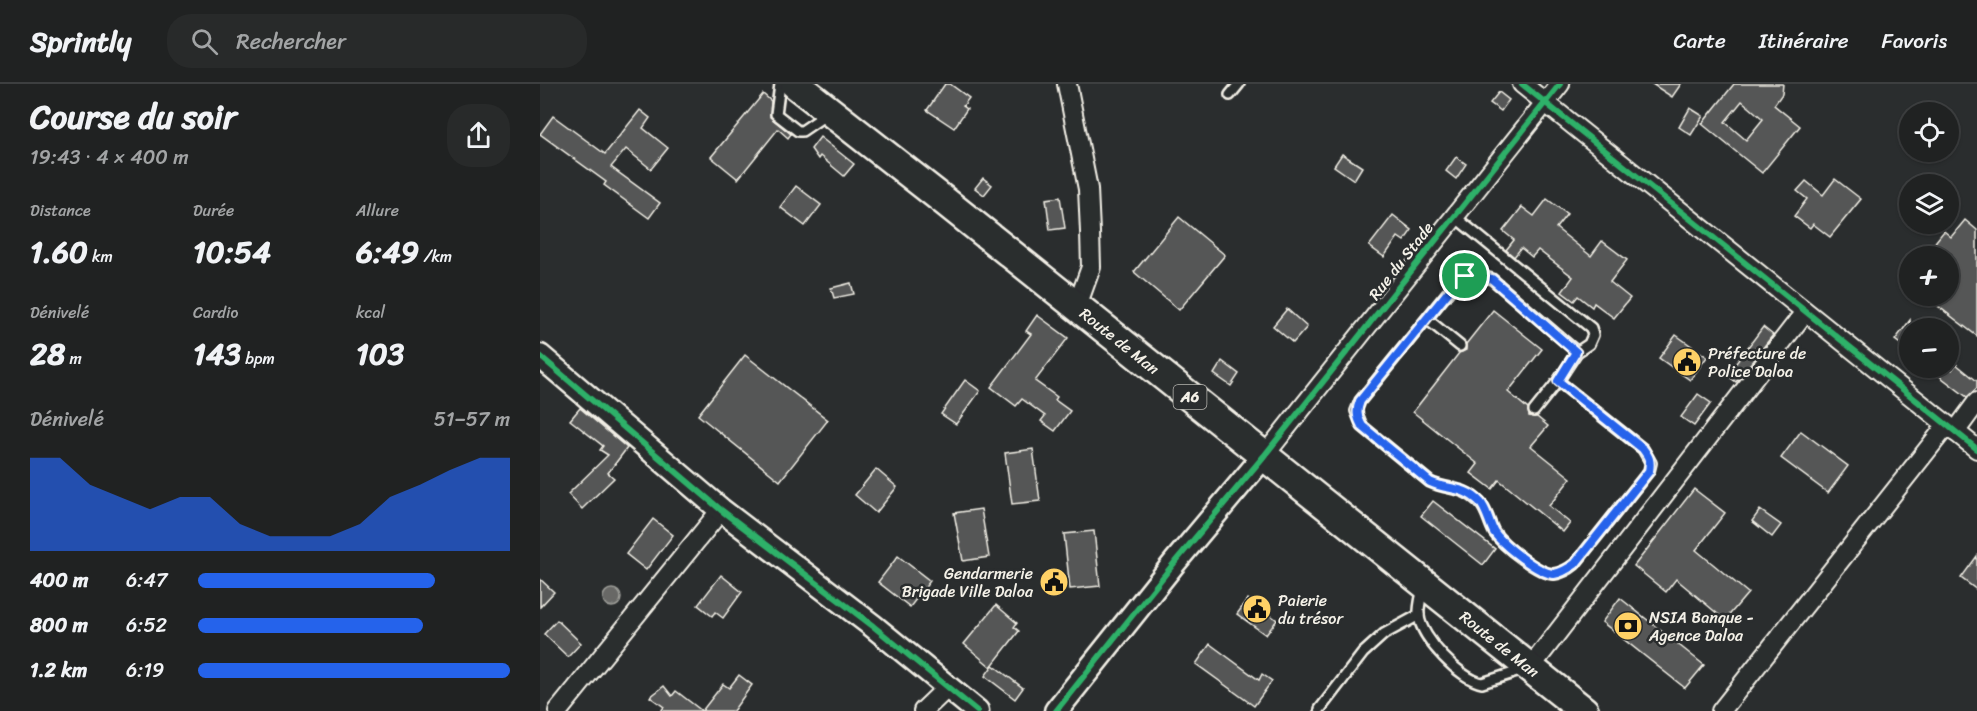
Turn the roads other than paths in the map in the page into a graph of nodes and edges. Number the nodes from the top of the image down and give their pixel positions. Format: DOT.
graph roads {
  1 [pos="780,84"];
  2 [pos="795,84"];
  3 [pos="1067,84"];
  4 [pos="1239,84"];
  5 [pos="1521,84"];
  6 [pos="1560,84"];
  7 [pos="1230,95"];
  8 [pos="1544,103"];
  9 [pos="830,112"];
  10 [pos="1454,216"];
  11 [pos="1077,306"];
  12 [pos="1805,312"];
  13 [pos="1427,319"];
  14 [pos="1460,346"];
  15 [pos="1576,352"];
  16 [pos="540,356"];
  17 [pos="1558,381"];
  18 [pos="1977,402"];
  19 [pos="1534,411"];
  20 [pos="1951,428"];
  21 [pos="1977,449"];
  22 [pos="1264,456"];
  23 [pos="721,510"];
  24 [pos="1423,583"];
  25 [pos="1419,615"];
  26 [pos="1530,668"];
  27 [pos="948,687"];
  28 [pos="1320,709"];
  29 [pos="558,711"];
  30 [pos="923,711"];
  31 [pos="977,711"];
  32 [pos="1056,711"];
  33 [pos="1584,711"];
  34 [pos="1721,711"];
  1 -- 9 [label="lane"];
  2 -- 9 [label="highway, Route de Man / A6"];
  3 -- 11 [label="street"];
  4 -- 7 [label="lane"];
  5 -- 8 [label="street"];
  6 -- 8 [label="street, Rue du Stade"];
  8 -- 10 [label="street, Rue du Stade"];
  8 -- 12 [label="street"];
  9 -- 11 [label="highway, Route de Man / A6"];
  10 -- 15 [label="lane"];
  10 -- 22 [label="street, Rue du Stade"];
  11 -- 22 [label="highway, Route de Man / A6"];
  12 -- 20 [label="street"];
  12 -- 26 [label="street"];
  13 -- 14 [label="lane"];
  13 -- 15 [label="lane"];
  13 -- 17 [label="lane"];
  15 -- 17 [label="lane"];
  16 -- 23 [label="street"];
  17 -- 19 [label="lane"];
  18 -- 20 [label="street"];
  20 -- 21 [label="street"];
  20 -- 34 [label="street"];
  22 -- 24 [label="highway, Route de Man / A6"];
  22 -- 32 [label="street"];
  23 -- 27 [label="street"];
  23 -- 29 [label="street"];
  24 -- 25 [label="lane"];
  24 -- 26 [label="highway, Route de Man / A6"];
  25 -- 26 [label="lane"];
  25 -- 28 [label="lane"];
  26 -- 33 [label="highway, Route de Man / A6"];
  27 -- 30 [label="street"];
  27 -- 31 [label="street"];
}
